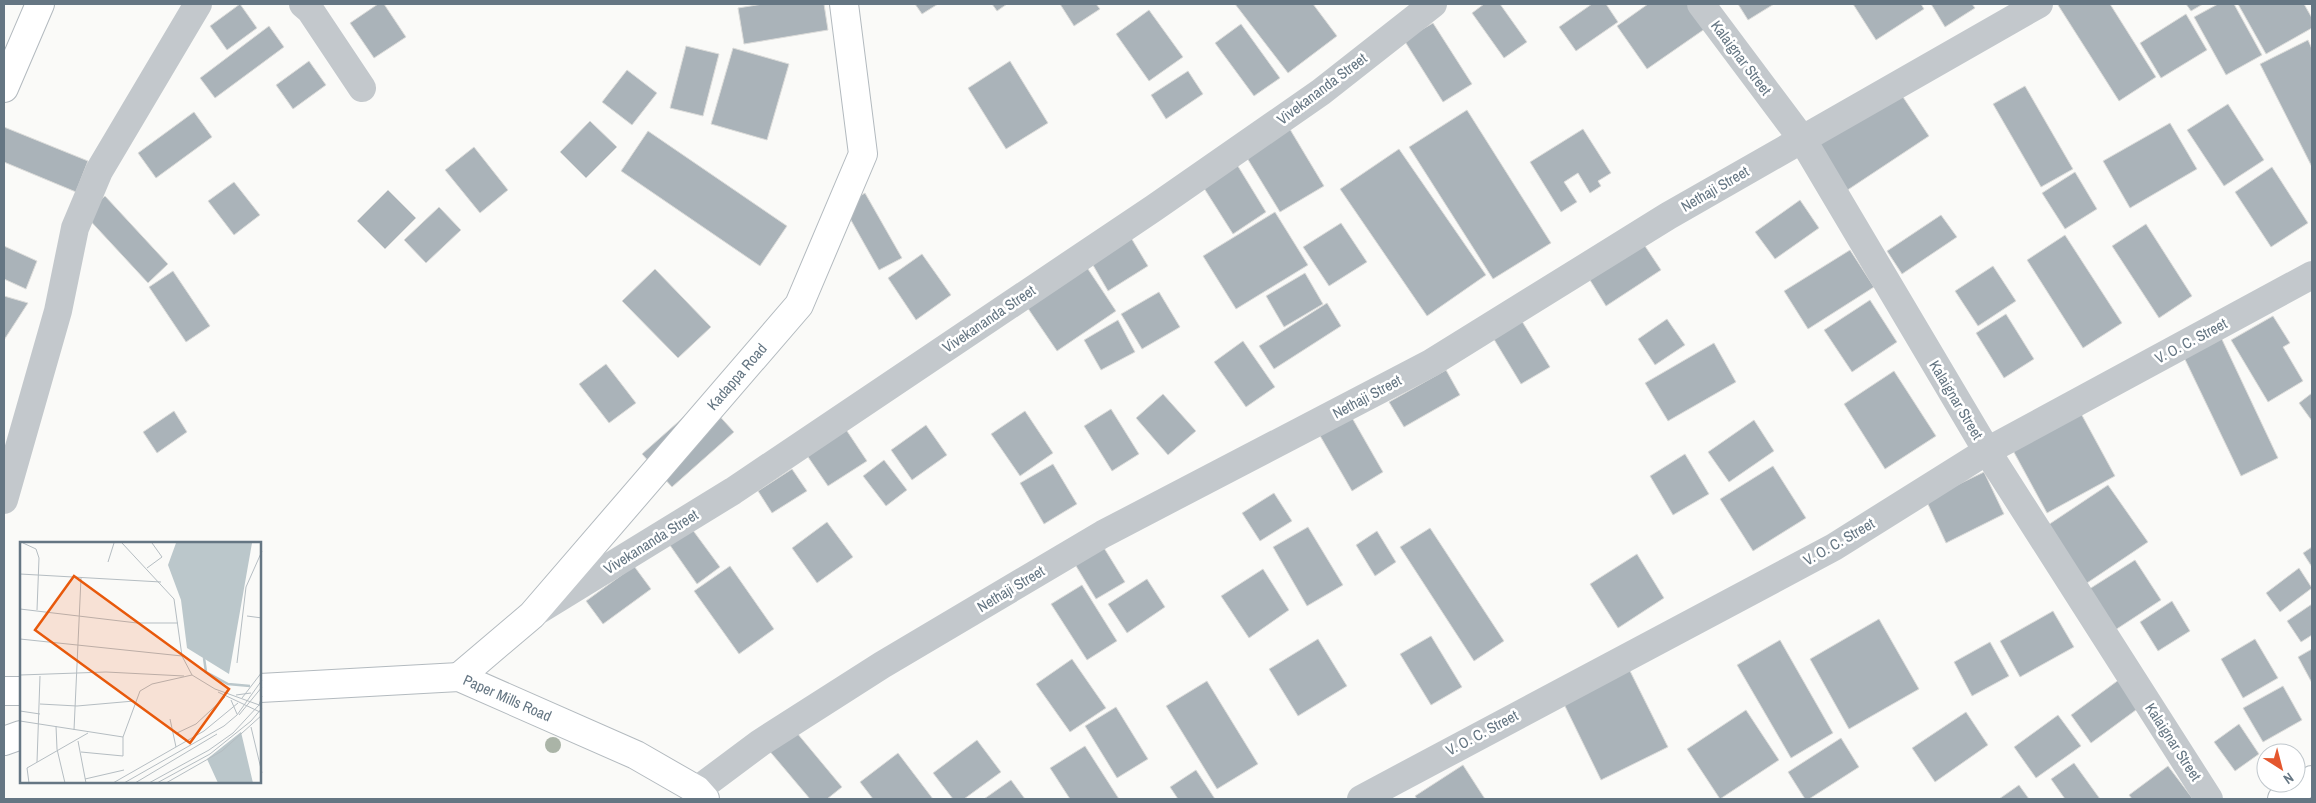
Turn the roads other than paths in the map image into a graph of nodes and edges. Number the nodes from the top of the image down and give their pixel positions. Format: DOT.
graph roads {
  1 [pos="40,4"];
  2 [pos="198,4"];
  3 [pos="303,4"];
  4 [pos="1433,4"];
  5 [pos="1701,4"];
  6 [pos="2039,4"];
  7 [pos="846,6"];
  8 [pos="4,88"];
  9 [pos="362,88"];
  10 [pos="1802,139"];
  11 [pos="2312,275"];
  12 [pos="1987,451"];
  13 [pos="4,500"];
  14 [pos="532,615"];
  15 [pos="459,677"];
  16 [pos="261,688"];
  17 [pos="4,691"];
  18 [pos="20,691"];
  19 [pos="20,735"];
  20 [pos="4,741"];
  21 [pos="2312,780"];
  22 [pos="701,795"];
  23 [pos="1361,799"];
  24 [pos="2209,799"];
  25 [pos="2282,799"];
  1 -- 8 [label="main road"];
  2 -- 13 [label="street"];
  3 -- 9 [label="street"];
  4 -- 14 [label="street, Vivekananda Street"];
  5 -- 10 [label="street, Kalaignar Street"];
  6 -- 10 [label="street, Nethaji Street"];
  7 -- 14 [label="main road, Kadappa Road"];
  10 -- 12 [label="street, Kalaignar Street"];
  10 -- 22 [label="street, Nethaji Street"];
  11 -- 12 [label="street, V. O. C. Street"];
  12 -- 23 [label="street, V. O. C. Street"];
  12 -- 24 [label="street, Kalaignar Street"];
  14 -- 15 [label="main road, Kadappa Road"];
  15 -- 16 [label="main road, Paper Mills Road"];
  15 -- 22 [label="main road, Paper Mills Road"];
  17 -- 18 [label="main road"];
  19 -- 20 [label="main road"];
  21 -- 25 [label="main road"];
}
